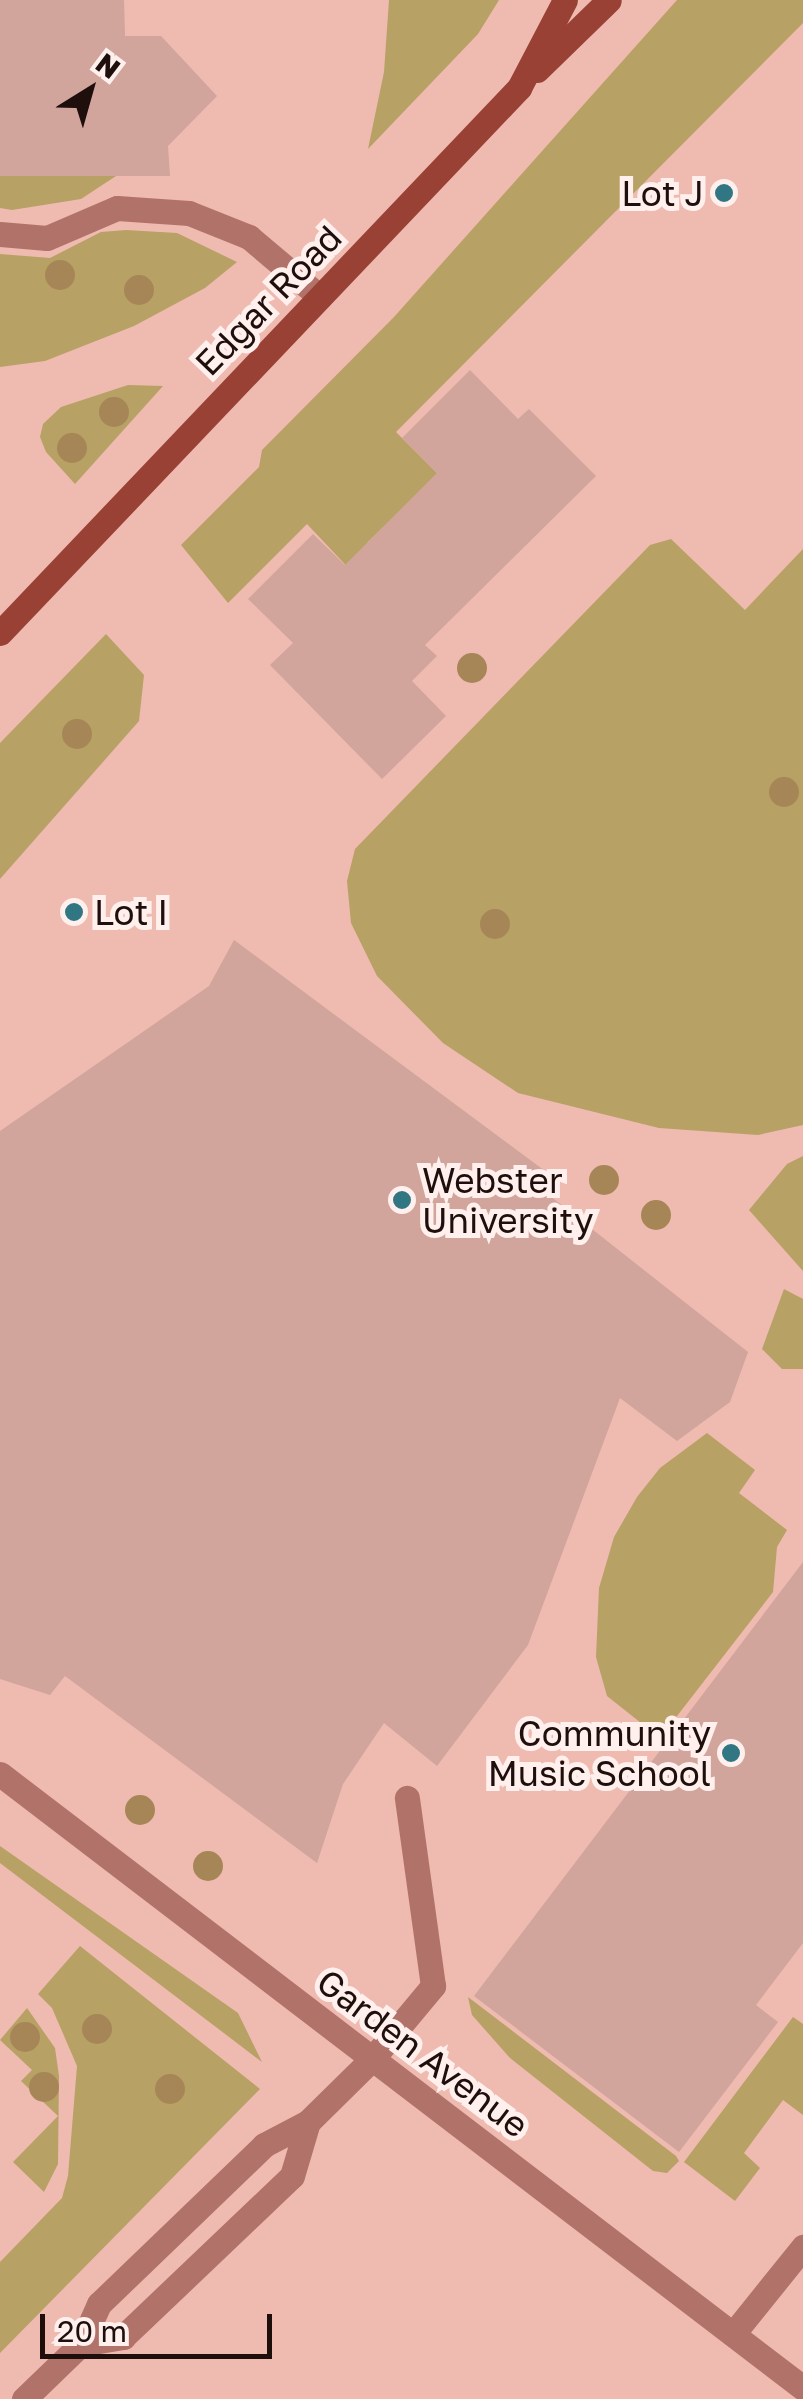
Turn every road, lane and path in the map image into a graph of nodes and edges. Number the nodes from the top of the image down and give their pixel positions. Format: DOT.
graph roads {
  1 [pos="565,0"];
  2 [pos="609,0"];
  3 [pos="519,88"];
  4 [pos="0,234"];
  5 [pos="320,297"];
  6 [pos="0,633"];
  7 [pos="0,1774"];
  8 [pos="406,1798"];
  9 [pos="374,2058"];
  10 [pos="308,2122"];
  11 [pos="803,2248"];
  12 [pos="732,2334"];
  13 [pos="81,2344"];
  14 [pos="803,2388"];
  15 [pos="24,2399"];
  1 -- 3 [label="street, Edgar Road"];
  2 -- 3 [label="street"];
  3 -- 5 [label="street, Edgar Road"];
  4 -- 5 [label="street"];
  5 -- 6 [label="street, Edgar Road"];
  7 -- 9 [label="street, Garden Avenue"];
  8 -- 9 [label="street"];
  9 -- 10 [label="street"];
  9 -- 12 [label="street, Garden Avenue"];
  10 -- 13 [label="street"];
  10 -- 13 [label="street"];
  11 -- 12 [label="street"];
  12 -- 14 [label="street, Garden Avenue"];
  13 -- 15 [label="street"];
}
